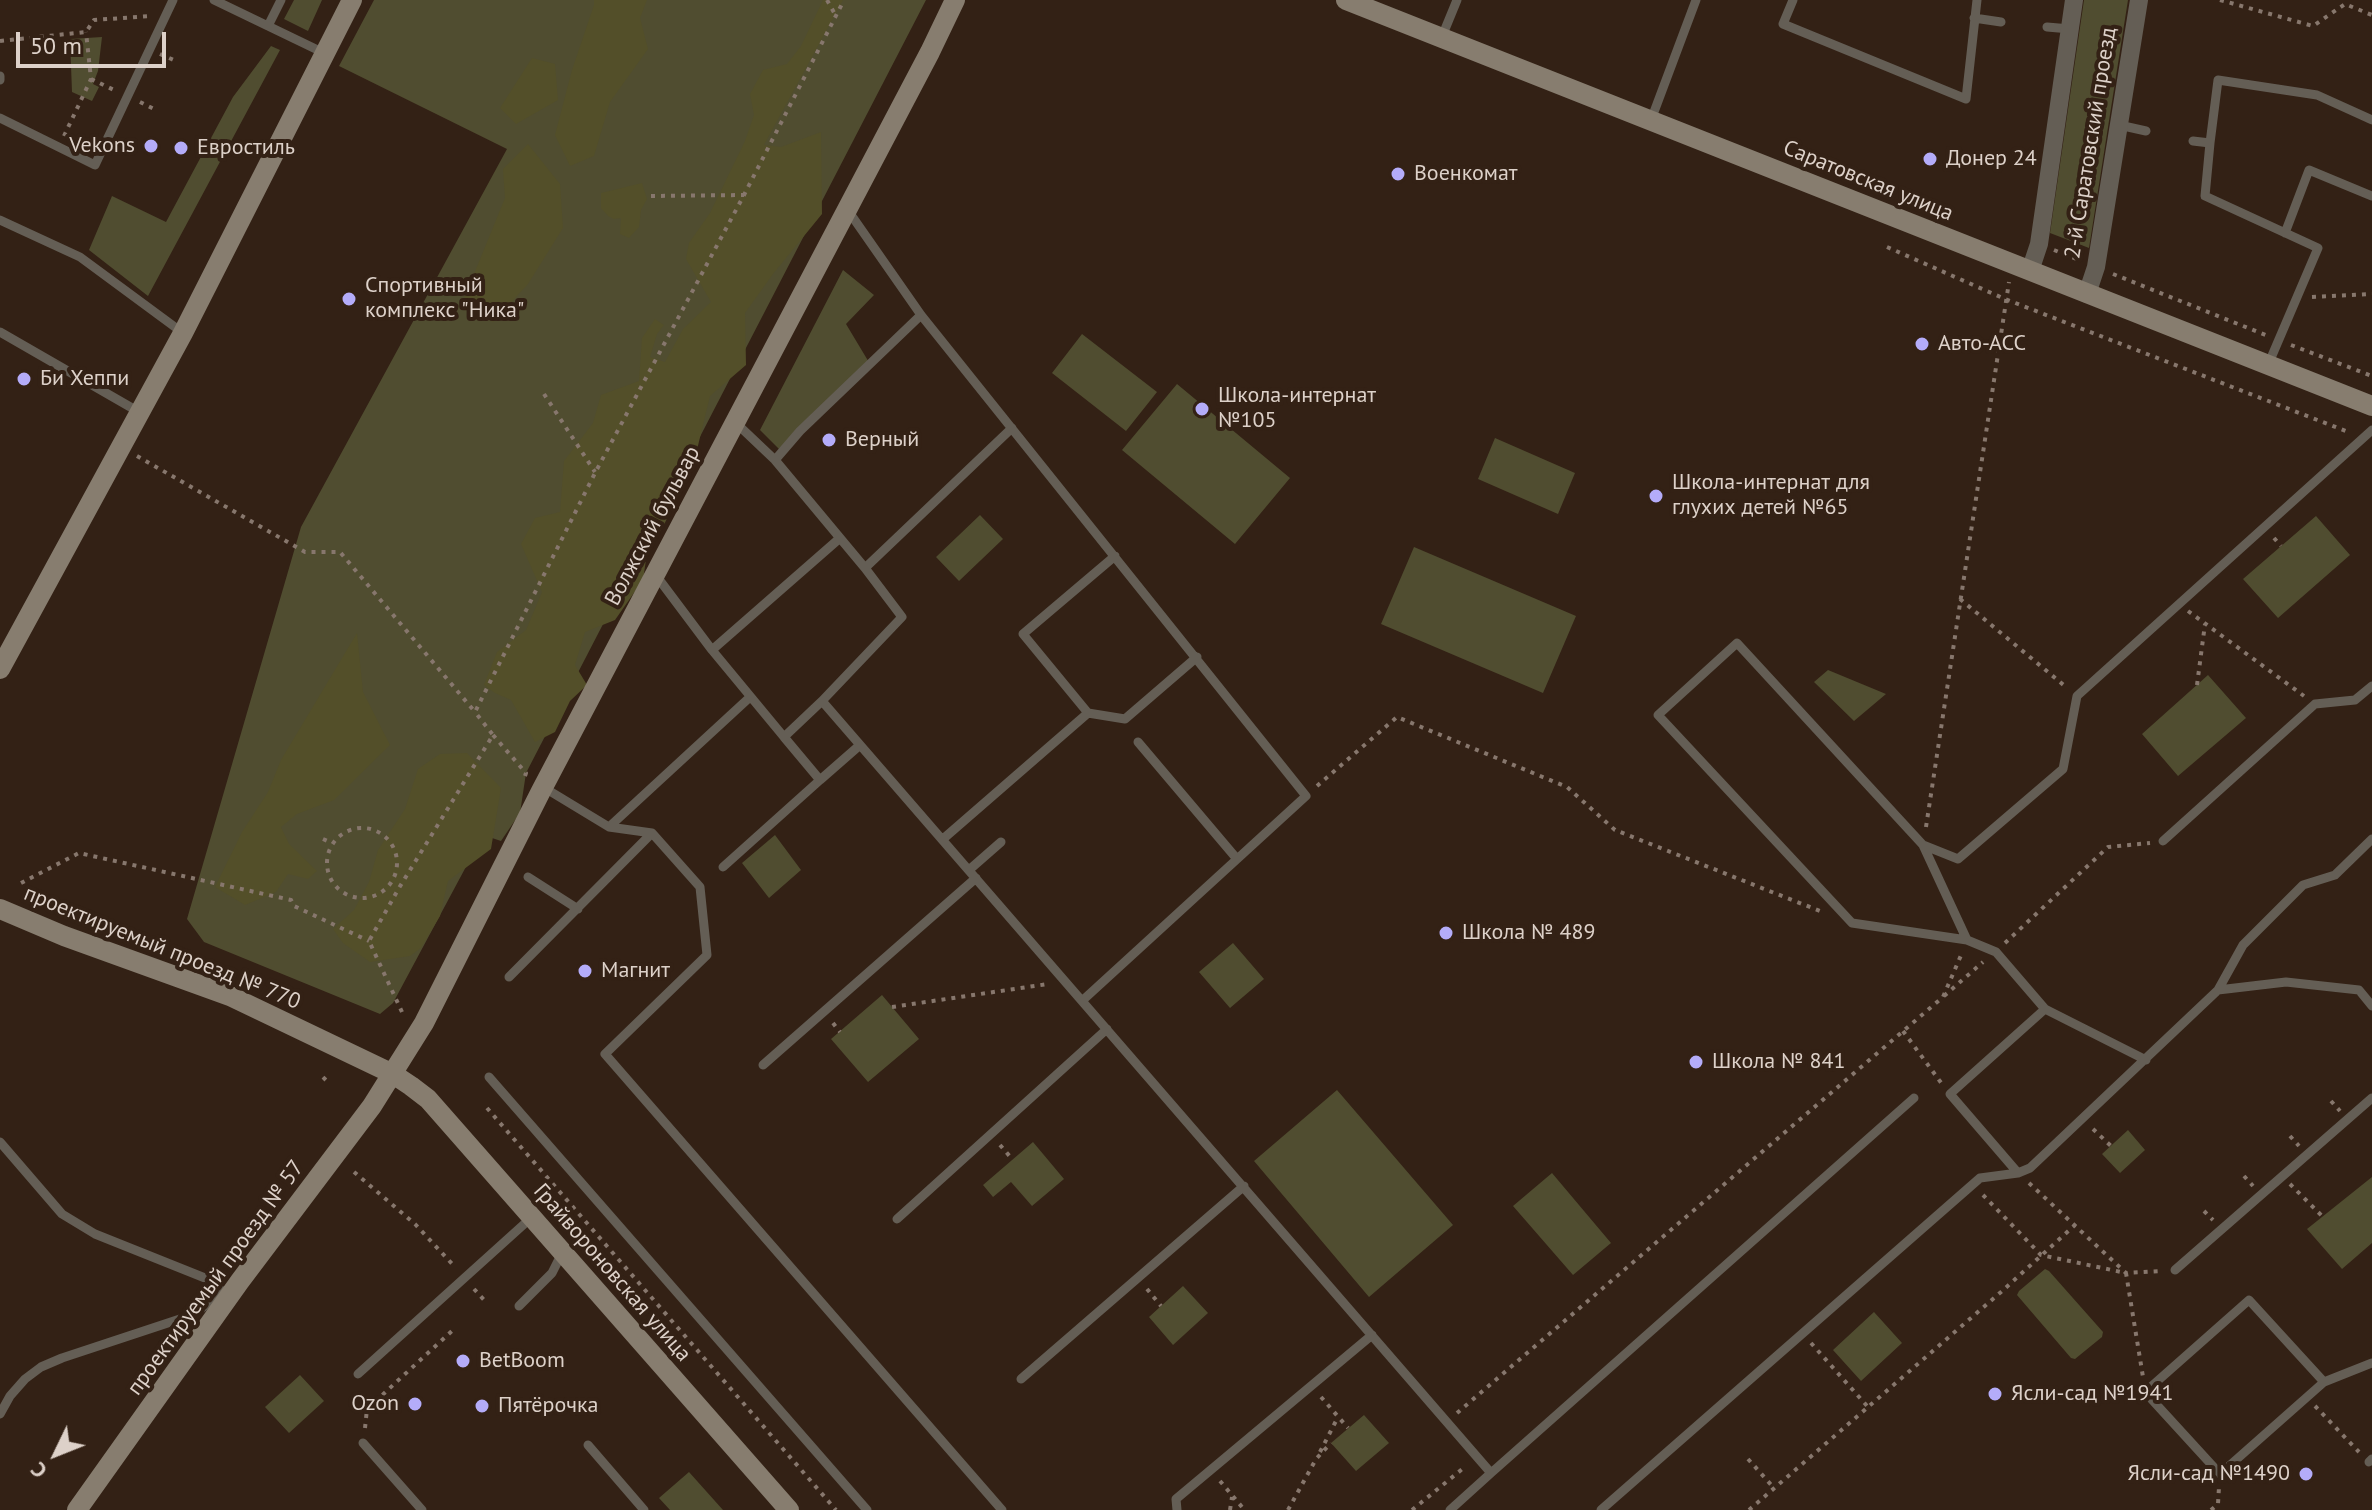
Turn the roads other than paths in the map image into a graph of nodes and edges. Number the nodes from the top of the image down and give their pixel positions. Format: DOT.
graph roads {
  1 [pos="173,0"];
  2 [pos="214,0"];
  3 [pos="281,0"];
  4 [pos="352,0"];
  5 [pos="955,0"];
  6 [pos="1346,0"];
  7 [pos="1457,0"];
  8 [pos="1696,0"];
  9 [pos="1793,0"];
  10 [pos="1977,0"];
  11 [pos="2074,0"];
  12 [pos="2139,0"];
  13 [pos="1974,18"];
  14 [pos="2001,22"];
  15 [pos="268,26"];
  16 [pos="2047,27"];
  17 [pos="2070,29"];
  18 [pos="1441,39"];
  19 [pos="324,53"];
  20 [pos="0,118"];
  21 [pos="1651,120"];
  22 [pos="2372,120"];
  23 [pos="2119,125"];
  24 [pos="2146,131"];
  25 [pos="2193,141"];
  26 [pos="2210,143"];
  27 [pos="2372,196"];
  28 [pos="847,209"];
  29 [pos="0,220"];
  30 [pos="2285,233"];
  31 [pos="2022,268"];
  32 [pos="2087,294"];
  33 [pos="921,315"];
  34 [pos="0,332"];
  35 [pos="183,333"];
  36 [pos="2268,365"];
  37 [pos="2371,402"];
  38 [pos="140,413"];
  39 [pos="735,422"];
  40 [pos="1012,428"];
  41 [pos="2372,430"];
  42 [pos="775,460"];
  43 [pos="840,538"];
  44 [pos="1115,556"];
  45 [pos="865,568"];
  46 [pos="655,574"];
  47 [pos="712,650"];
  48 [pos="1197,657"];
  49 [pos="0,669"];
  50 [pos="2372,686"];
  51 [pos="749,698"];
  52 [pos="822,701"];
  53 [pos="1088,713"];
  54 [pos="784,737"];
  55 [pos="1138,742"];
  56 [pos="860,745"];
  57 [pos="820,780"];
  58 [pos="543,787"];
  59 [pos="609,827"];
  60 [pos="652,833"];
  61 [pos="943,839"];
  62 [pos="2372,839"];
  63 [pos="2163,841"];
  64 [pos="1001,842"];
  65 [pos="1923,845"];
  66 [pos="1237,859"];
  67 [pos="723,867"];
  68 [pos="973,874"];
  69 [pos="528,877"];
  70 [pos="0,909"];
  71 [pos="578,909"];
  72 [pos="1967,940"];
  73 [pos="509,977"];
  74 [pos="2218,990"];
  75 [pos="1083,1000"];
  76 [pos="2372,1006"];
  77 [pos="2045,1009"];
  78 [pos="1107,1029"];
  79 [pos="2146,1060"];
  80 [pos="763,1065"];
  81 [pos="393,1074"];
  82 [pos="489,1077"];
  83 [pos="1914,1098"];
  84 [pos="2372,1098"];
  85 [pos="0,1142"];
  86 [pos="2018,1173"];
  87 [pos="1244,1186"];
  88 [pos="532,1217"];
  89 [pos="897,1219"];
  90 [pos="562,1253"];
  91 [pos="2175,1270"];
  92 [pos="232,1286"];
  93 [pos="519,1306"];
  94 [pos="1372,1335"];
  95 [pos="2372,1363"];
  96 [pos="358,1374"];
  97 [pos="1021,1379"];
  98 [pos="2324,1382"];
  99 [pos="0,1414"];
  100 [pos="363,1443"];
  101 [pos="588,1445"];
  102 [pos="1491,1473"];
  103 [pos="77,1510"];
  104 [pos="422,1510"];
  105 [pos="644,1510"];
  106 [pos="789,1510"];
  107 [pos="867,1510"];
  108 [pos="1002,1510"];
  109 [pos="1177,1510"];
  110 [pos="1450,1510"];
  111 [pos="1601,1510"];
  1 -- 20 [label="lane"];
  2 -- 15 [label="lane"];
  3 -- 15 [label="lane"];
  4 -- 19 [label="main road"];
  5 -- 28 [label="main road, Волжский бульвар"];
  6 -- 18 [label="main road, Саратовская улица"];
  7 -- 18 [label="lane"];
  8 -- 21 [label="lane"];
  9 -- 13 [label="lane"];
  10 -- 13 [label="lane"];
  11 -- 17 [label="street, 2-й Саратовский проезд"];
  12 -- 23 [label="street, 2-й Саратовский проезд"];
  13 -- 14 [label="lane"];
  15 -- 19 [label="lane"];
  16 -- 17 [label="lane"];
  17 -- 31 [label="street, 2-й Саратовский проезд"];
  18 -- 21 [label="main road, Саратовская улица"];
  19 -- 35 [label="main road"];
  21 -- 31 [label="main road, Саратовская улица"];
  22 -- 26 [label="lane"];
  23 -- 24 [label="lane"];
  23 -- 32 [label="street, 2-й Саратовский проезд"];
  25 -- 26 [label="lane"];
  26 -- 30 [label="lane"];
  27 -- 30 [label="lane"];
  28 -- 33 [label="lane"];
  28 -- 39 [label="main road, Волжский бульвар"];
  29 -- 35 [label="lane"];
  30 -- 36 [label="lane"];
  31 -- 32 [label="main road, Саратовская улица"];
  32 -- 36 [label="main road, Саратовская улица"];
  33 -- 40 [label="lane"];
  33 -- 42 [label="lane"];
  34 -- 38 [label="lane"];
  35 -- 38 [label="main road"];
  36 -- 37 [label="main road, Саратовская улица"];
  38 -- 49 [label="main road"];
  39 -- 42 [label="lane"];
  39 -- 46 [label="main road, Волжский бульвар"];
  40 -- 44 [label="lane"];
  40 -- 45 [label="lane"];
  41 -- 65 [label="lane"];
  42 -- 43 [label="lane"];
  43 -- 45 [label="lane"];
  43 -- 47 [label="lane"];
  44 -- 48 [label="lane"];
  44 -- 53 [label="lane"];
  45 -- 52 [label="lane"];
  46 -- 47 [label="lane"];
  46 -- 58 [label="main road, Волжский бульвар"];
  47 -- 51 [label="lane"];
  48 -- 53 [label="lane"];
  48 -- 66 [label="lane"];
  50 -- 63 [label="lane"];
  51 -- 54 [label="lane"];
  51 -- 59 [label="lane"];
  52 -- 54 [label="lane"];
  52 -- 56 [label="lane"];
  53 -- 61 [label="lane"];
  54 -- 57 [label="lane"];
  55 -- 66 [label="lane"];
  56 -- 57 [label="lane"];
  56 -- 61 [label="lane"];
  57 -- 67 [label="lane"];
  58 -- 59 [label="lane"];
  58 -- 81 [label="main road, Волжский бульвар"];
  59 -- 60 [label="lane"];
  60 -- 71 [label="lane"];
  60 -- 108 [label="lane"];
  61 -- 68 [label="lane"];
  62 -- 74 [label="lane"];
  64 -- 68 [label="lane"];
  65 -- 72 [label="lane"];
  65 -- 72 [label="lane"];
  66 -- 75 [label="lane"];
  68 -- 75 [label="lane"];
  68 -- 80 [label="lane"];
  69 -- 71 [label="lane"];
  70 -- 81 [label="main road, проектируемый проезд № 770"];
  71 -- 73 [label="lane"];
  72 -- 77 [label="lane"];
  74 -- 76 [label="lane"];
  74 -- 79 [label="lane"];
  75 -- 78 [label="lane"];
  77 -- 79 [label="lane"];
  77 -- 86 [label="lane"];
  78 -- 87 [label="lane"];
  78 -- 89 [label="lane"];
  79 -- 86 [label="lane"];
  81 -- 88 [label="main road, Грайвороновская улица"];
  81 -- 92 [label="main road, проектируемый проезд № 57"];
  82 -- 107 [label="lane"];
  83 -- 102 [label="lane"];
  84 -- 91 [label="lane"];
  85 -- 92 [label="lane"];
  86 -- 111 [label="lane"];
  87 -- 94 [label="lane"];
  87 -- 97 [label="lane"];
  88 -- 90 [label="main road, Грайвороновская улица"];
  88 -- 96 [label="lane"];
  90 -- 93 [label="lane"];
  90 -- 106 [label="main road, Грайвороновская улица"];
  92 -- 99 [label="lane"];
  92 -- 103 [label="main road, проектируемый проезд № 57"];
  94 -- 102 [label="lane"];
  94 -- 109 [label="lane"];
  95 -- 98 [label="lane"];
  98 -- 98 [label="lane"];
  100 -- 104 [label="lane"];
  101 -- 105 [label="lane"];
  102 -- 110 [label="lane"];
}
